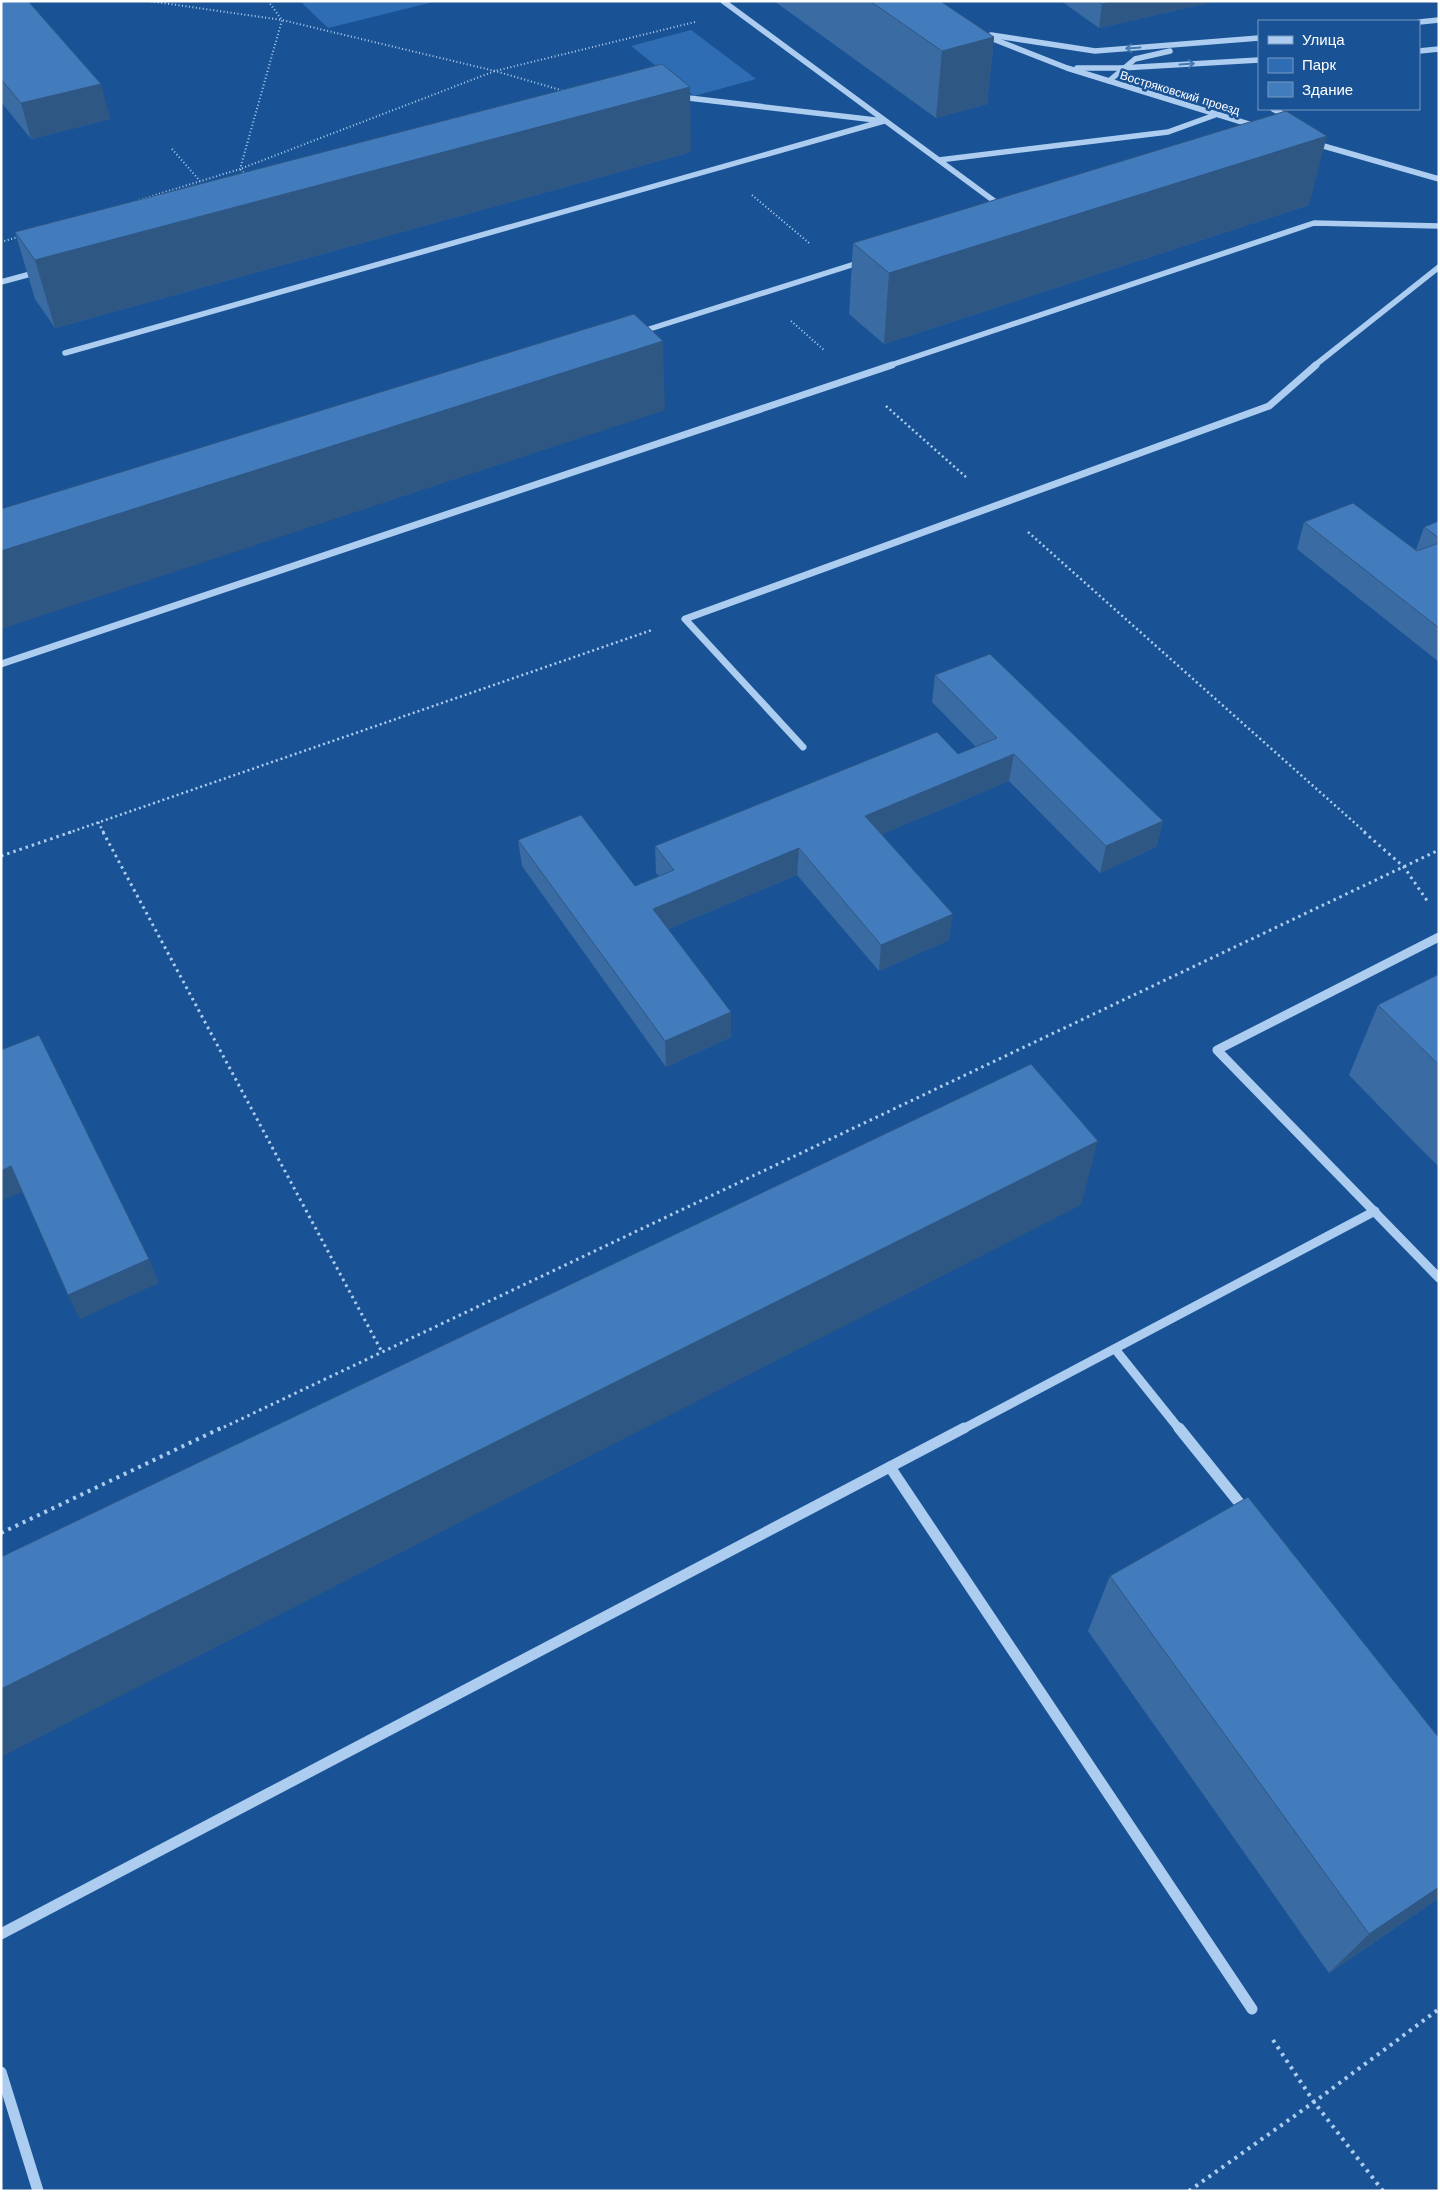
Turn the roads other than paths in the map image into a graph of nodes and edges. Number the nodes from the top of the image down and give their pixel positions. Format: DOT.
graph roads {
  1 [pos="723,1"];
  2 [pos="1439,20"];
  3 [pos="1420,22"];
  4 [pos="1258,38"];
  5 [pos="1199,44"];
  6 [pos="1439,49"];
  7 [pos="1420,51"];
  8 [pos="1258,60"];
  9 [pos="1067,68"];
  10 [pos="1121,68"];
  11 [pos="1108,81"];
  12 [pos="672,96"];
  13 [pos="1275,110"];
  14 [pos="1215,114"];
  15 [pos="884,121"];
  16 [pos="1297,122"];
  17 [pos="1261,128"];
  18 [pos="1329,140"];
  19 [pos="1307,141"];
  20 [pos="1353,154"];
  21 [pos="939,160"];
  22 [pos="1439,179"];
  23 [pos="1005,209"];
  24 [pos="1439,226"];
  25 [pos="867,260"];
  26 [pos="1439,267"];
  27 [pos="48,269"];
  28 [pos="1,282"];
  29 [pos="628,336"];
  30 [pos="65,353"];
  31 [pos="1,664"];
  32 [pos="803,747"];
  33 [pos="1439,937"];
  34 [pos="1375,1210"];
  35 [pos="1439,1278"];
  36 [pos="1115,1349"];
  37 [pos="890,1467"];
  38 [pos="1252,1520"];
  39 [pos="1,1934"];
  40 [pos="1252,2009"];
  41 [pos="1,2072"];
  42 [pos="38,2191"];
  1 -- 15 [label="street"];
  2 -- 3 [label="street"];
  4 -- 5 [label="street"];
  5 -- 9 [label="street, Востряковский проезд, one-way"];
  5 -- 10 [label="street"];
  6 -- 7 [label="street"];
  10 -- 8 [label="street, one-way"];
  9 -- 10 [label="street"];
  9 -- 11 [label="street, Востряковский проезд"];
  10 -- 11 [label="street"];
  11 -- 14 [label="street, Востряковский проезд"];
  12 -- 15 [label="street"];
  13 -- 16 [label="street"];
  14 -- 17 [label="street, Востряковский проезд"];
  14 -- 21 [label="street"];
  15 -- 21 [label="street"];
  15 -- 30 [label="street"];
  18 -- 20 [label="street"];
  19 -- 20 [label="street"];
  20 -- 22 [label="street"];
  21 -- 23 [label="street"];
  24 -- 31 [label="street"];
  25 -- 29 [label="street"];
  26 -- 32 [label="street"];
  27 -- 28 [label="street"];
  33 -- 34 [label="street"];
  34 -- 35 [label="street"];
  34 -- 36 [label="street"];
  36 -- 37 [label="street"];
  36 -- 38 [label="street"];
  37 -- 39 [label="street"];
  37 -- 40 [label="street"];
  41 -- 42 [label="street"];
}
